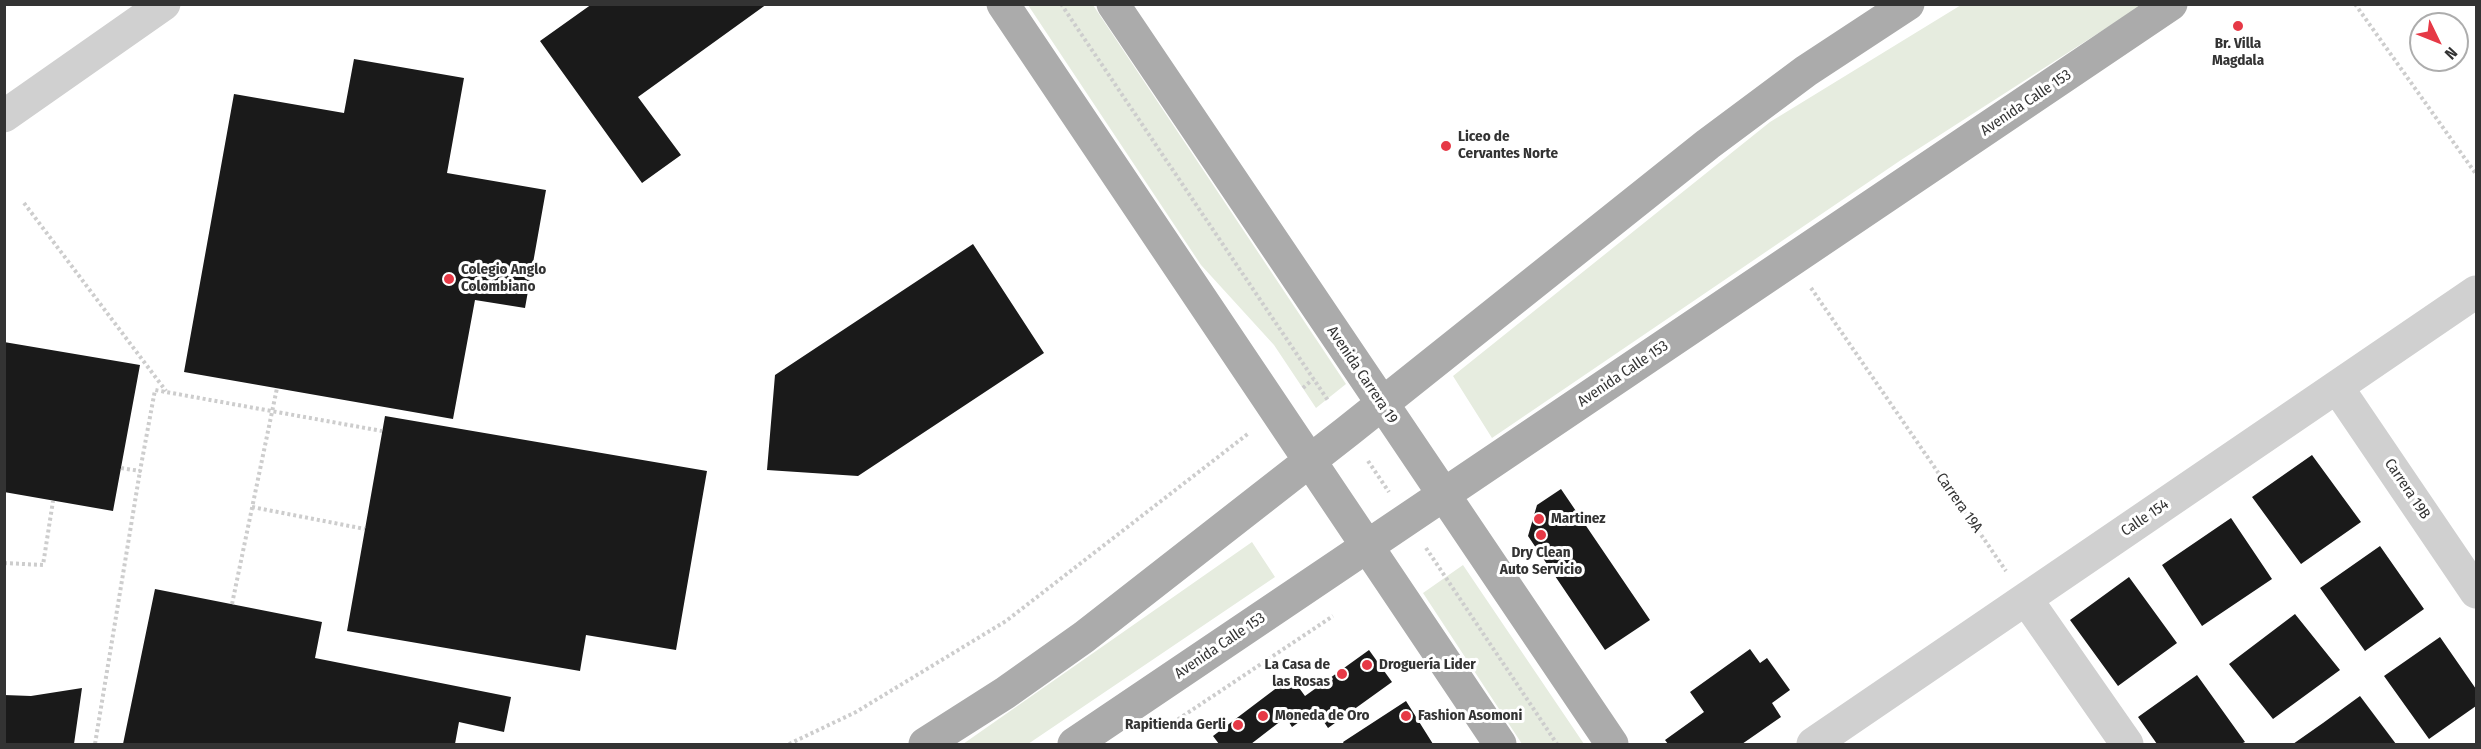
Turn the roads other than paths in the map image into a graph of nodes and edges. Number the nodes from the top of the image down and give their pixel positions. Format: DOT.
graph roads {
  1 [pos="164,4"];
  2 [pos="1003,4"];
  3 [pos="1113,4"];
  4 [pos="1908,4"];
  5 [pos="2171,4"];
  6 [pos="4,116"];
  7 [pos="2476,292"];
  8 [pos="2337,387"];
  9 [pos="1382,404"];
  10 [pos="1310,461"];
  11 [pos="1444,495"];
  12 [pos="1368,546"];
  13 [pos="2476,592"];
  14 [pos="2026,599"];
  15 [pos="925,744"];
  16 [pos="1074,744"];
  17 [pos="1500,744"];
  18 [pos="1611,744"];
  19 [pos="1813,744"];
  20 [pos="2127,744"];
  1 -- 6 [label="street"];
  2 -- 10 [label="main road"];
  3 -- 9 [label="main road, Avenida Carrera 19"];
  4 -- 9 [label="main road"];
  5 -- 11 [label="main road, Avenida Calle 153"];
  7 -- 8 [label="street, Calle 154"];
  8 -- 13 [label="street, Carrera 19B"];
  8 -- 14 [label="street, Calle 154"];
  9 -- 10 [label="main road"];
  9 -- 11 [label="main road, Avenida Carrera 19"];
  10 -- 12 [label="main road"];
  10 -- 15 [label="main road"];
  11 -- 12 [label="main road, Avenida Calle 153"];
  11 -- 18 [label="main road, Avenida Carrera 19"];
  12 -- 16 [label="main road, Avenida Calle 153"];
  12 -- 17 [label="main road"];
  14 -- 19 [label="street, Calle 154"];
  14 -- 20 [label="street"];
}
